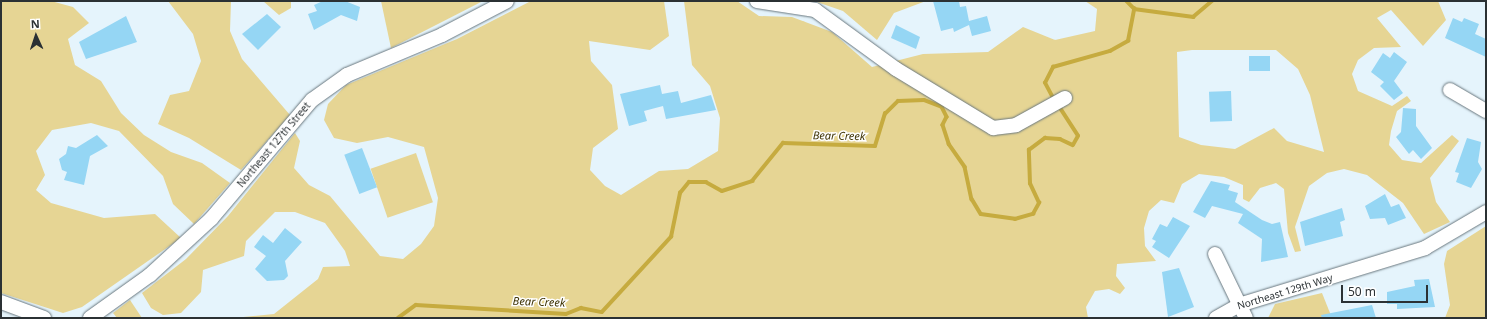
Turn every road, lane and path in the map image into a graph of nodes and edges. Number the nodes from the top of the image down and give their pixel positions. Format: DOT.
graph roads {
  1 [pos="507,1"];
  2 [pos="758,1"];
  3 [pos="1450,90"];
  4 [pos="1065,98"];
  5 [pos="1486,111"];
  6 [pos="1486,212"];
  7 [pos="1215,254"];
  8 [pos="1,302"];
  9 [pos="1239,305"];
  10 [pos="44,318"];
  11 [pos="90,318"];
  12 [pos="1216,318"];
  13 [pos="1246,318"];
  1 -- 11 [label="street, Northeast 127th Street"];
  2 -- 4 [label="street"];
  3 -- 5 [label="street"];
  6 -- 9 [label="street, Northeast 129th Way"];
  7 -- 9 [label="street"];
  8 -- 10 [label="street"];
  9 -- 12 [label="street, Northeast 129th Way"];
  9 -- 13 [label="street"];
}
